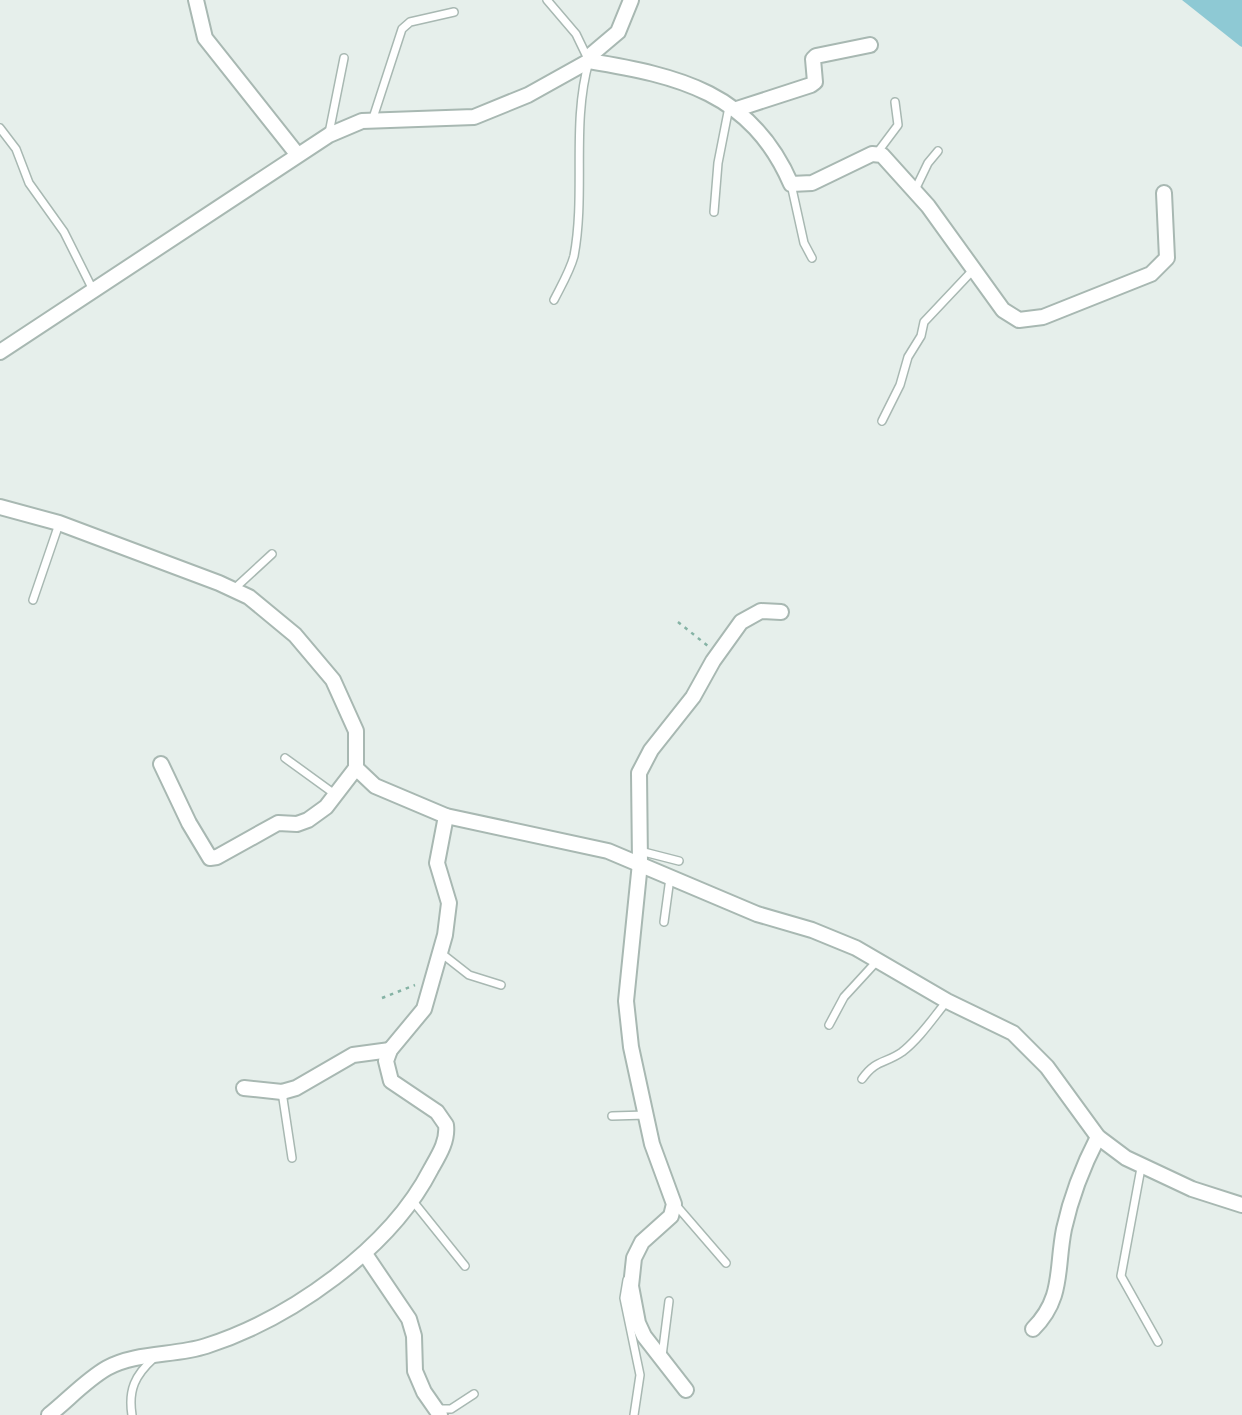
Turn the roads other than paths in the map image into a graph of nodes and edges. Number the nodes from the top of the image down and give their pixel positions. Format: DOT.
graph roads {
  1 [pos="195,0"];
  2 [pos="547,0"];
  3 [pos="631,0"];
  4 [pos="454,12"];
  5 [pos="870,45"];
  6 [pos="344,58"];
  7 [pos="589,61"];
  8 [pos="895,102"];
  9 [pos="734,106"];
  10 [pos="372,121"];
  11 [pos="0,128"];
  12 [pos="329,135"];
  13 [pos="938,151"];
  14 [pos="877,153"];
  15 [pos="298,154"];
  16 [pos="791,184"];
  17 [pos="914,192"];
  18 [pos="1164,193"];
  19 [pos="714,212"];
  20 [pos="813,258"];
  21 [pos="974,269"];
  22 [pos="94,290"];
  23 [pos="554,300"];
  24 [pos="0,352"];
  25 [pos="882,421"];
  26 [pos="0,506"];
  27 [pos="59,523"];
  28 [pos="272,554"];
  29 [pos="233,590"];
  30 [pos="33,600"];
  31 [pos="781,611"];
  32 [pos="285,758"];
  33 [pos="161,764"];
  34 [pos="356,768"];
  35 [pos="336,795"];
  36 [pos="446,816"];
  37 [pos="640,857"];
  38 [pos="679,861"];
  39 [pos="670,877"];
  40 [pos="664,922"];
  41 [pos="440,953"];
  42 [pos="878,959"];
  43 [pos="500,985"];
  44 [pos="947,1001"];
  45 [pos="830,1026"];
  46 [pos="390,1051"];
  47 [pos="862,1079"];
  48 [pos="244,1088"];
  49 [pos="282,1092"];
  50 [pos="646,1115"];
  51 [pos="612,1116"];
  52 [pos="1098,1137"];
  53 [pos="292,1158"];
  54 [pos="1141,1168"];
  55 [pos="412,1200"];
  56 [pos="674,1204"];
  57 [pos="1242,1205"];
  58 [pos="365,1254"];
  59 [pos="726,1263"];
  60 [pos="465,1266"];
  61 [pos="632,1269"];
  62 [pos="669,1301"];
  63 [pos="1033,1329"];
  64 [pos="1158,1342"];
  65 [pos="157,1355"];
  66 [pos="662,1361"];
  67 [pos="687,1390"];
  68 [pos="474,1394"];
  69 [pos="438,1412"];
  70 [pos="49,1415"];
  71 [pos="132,1415"];
  72 [pos="634,1415"];
  1 -- 15 [label="street"];
  2 -- 7 [label="lane"];
  3 -- 7 [label="street"];
  4 -- 10 [label="lane"];
  5 -- 9 [label="street"];
  6 -- 12 [label="lane"];
  7 -- 9 [label="street"];
  7 -- 10 [label="street"];
  7 -- 23 [label="lane"];
  8 -- 14 [label="lane"];
  9 -- 16 [label="street"];
  9 -- 19 [label="lane"];
  10 -- 12 [label="street"];
  11 -- 22 [label="lane"];
  12 -- 15 [label="street"];
  13 -- 17 [label="lane"];
  14 -- 16 [label="street"];
  14 -- 17 [label="street"];
  15 -- 22 [label="street"];
  16 -- 20 [label="lane"];
  17 -- 21 [label="street"];
  18 -- 21 [label="street"];
  21 -- 25 [label="lane"];
  22 -- 24 [label="street"];
  26 -- 27 [label="street"];
  27 -- 29 [label="street"];
  27 -- 30 [label="lane"];
  28 -- 29 [label="lane"];
  29 -- 34 [label="street"];
  31 -- 37 [label="street"];
  32 -- 35 [label="lane"];
  33 -- 35 [label="street"];
  34 -- 35 [label="street"];
  34 -- 36 [label="street"];
  36 -- 37 [label="street"];
  36 -- 41 [label="street"];
  37 -- 38 [label="lane"];
  37 -- 39 [label="street"];
  37 -- 50 [label="street"];
  39 -- 40 [label="lane"];
  39 -- 42 [label="street"];
  41 -- 43 [label="lane"];
  41 -- 46 [label="street"];
  42 -- 44 [label="street"];
  42 -- 45 [label="lane"];
  44 -- 47 [label="lane"];
  44 -- 52 [label="street"];
  46 -- 49 [label="street"];
  46 -- 55 [label="street"];
  48 -- 49 [label="street"];
  49 -- 53 [label="lane"];
  50 -- 51 [label="lane"];
  50 -- 56 [label="street"];
  52 -- 54 [label="street"];
  52 -- 63 [label="street"];
  54 -- 57 [label="street"];
  54 -- 64 [label="lane"];
  55 -- 58 [label="street"];
  55 -- 60 [label="lane"];
  56 -- 59 [label="lane"];
  56 -- 61 [label="street"];
  58 -- 65 [label="street"];
  58 -- 69 [label="street"];
  61 -- 66 [label="street"];
  61 -- 72 [label="lane"];
  62 -- 66 [label="lane"];
  65 -- 70 [label="street"];
  65 -- 71 [label="lane"];
  66 -- 67 [label="street"];
  68 -- 69 [label="lane"];
}
